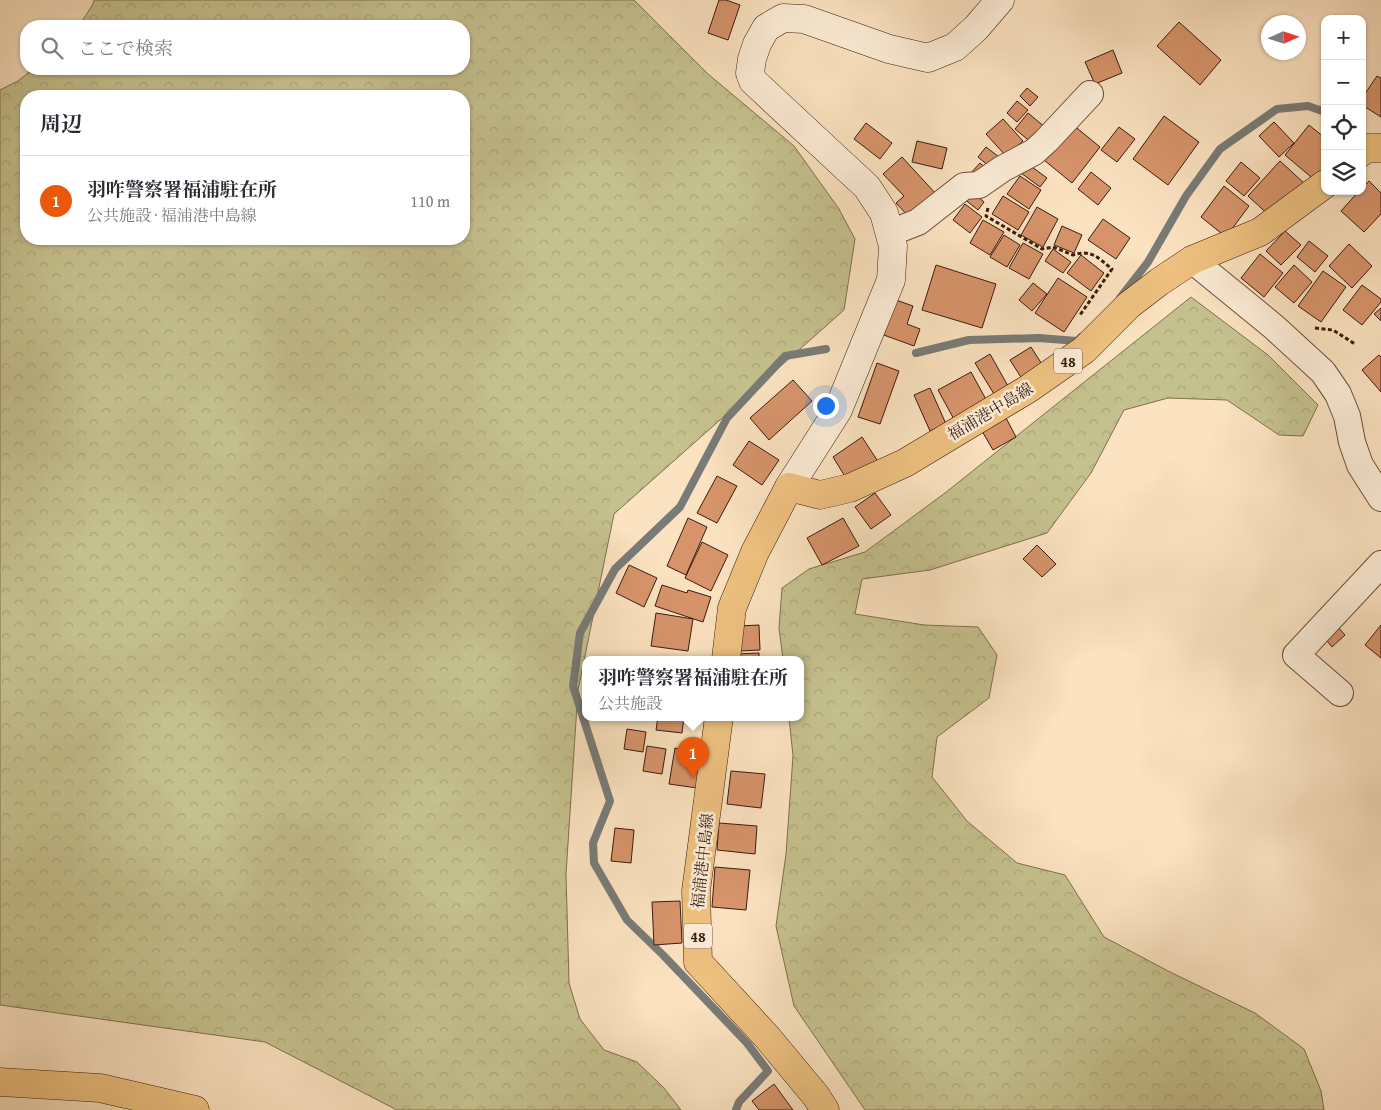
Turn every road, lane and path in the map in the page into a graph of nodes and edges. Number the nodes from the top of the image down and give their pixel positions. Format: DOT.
graph roads {
  1 [pos="1000,0"];
  2 [pos="1090,94"];
  3 [pos="1381,148"];
  4 [pos="1364,150"];
  5 [pos="979,185"];
  6 [pos="1321,187"];
  7 [pos="890,233"];
  8 [pos="1192,260"];
  9 [pos="1080,315"];
  10 [pos="789,487"];
  11 [pos="1381,498"];
  12 [pos="1381,564"];
  13 [pos="726,656"];
  14 [pos="1340,692"];
  15 [pos="718,721"];
  16 [pos="0,1082"];
  17 [pos="195,1110"];
  18 [pos="825,1110"];
  1 -- 7 [label="street"];
  2 -- 5 [label="street"];
  3 -- 4 [label="main road"];
  5 -- 7 [label="street"];
  5 -- 9 [label="path"];
  6 -- 8 [label="main road, 福浦港中島線 / 48"];
  7 -- 10 [label="street"];
  8 -- 10 [label="main road, 福浦港中島線 / 48"];
  8 -- 11 [label="street"];
  10 -- 13 [label="main road"];
  12 -- 14 [label="street"];
  15 -- 18 [label="main road, 福浦港中島線 / 48"];
  16 -- 17 [label="main road"];
}
